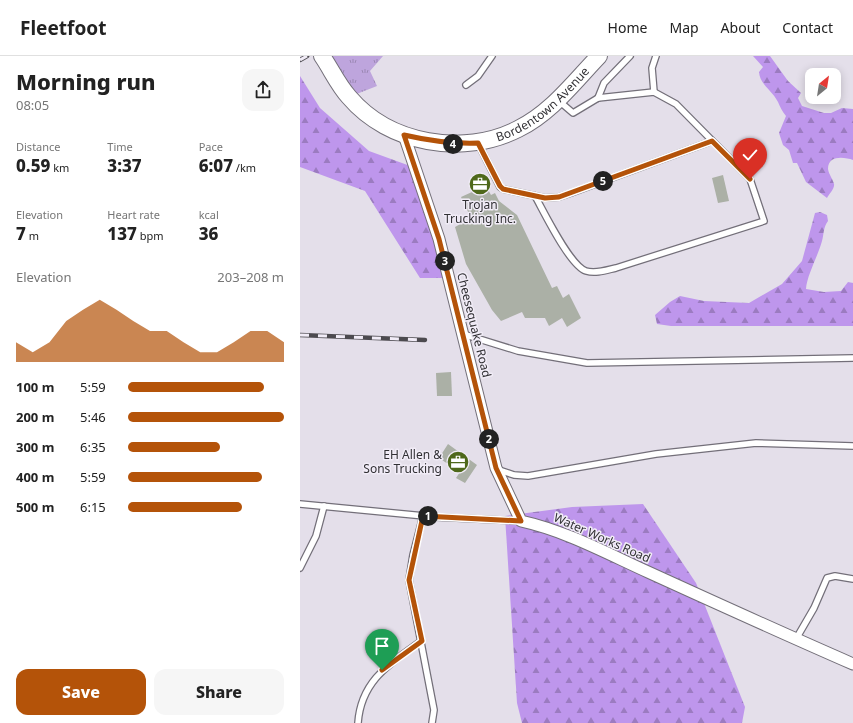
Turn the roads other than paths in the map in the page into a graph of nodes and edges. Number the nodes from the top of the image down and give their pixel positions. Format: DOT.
graph roads {
  1 [pos="322,56"];
  2 [pos="492,56"];
  3 [pos="598,56"];
  4 [pos="630,56"];
  5 [pos="656,56"];
  6 [pos="466,85"];
  7 [pos="654,92"];
  8 [pos="598,98"];
  9 [pos="558,100"];
  10 [pos="404,135"];
  11 [pos="712,141"];
  12 [pos="478,143"];
  13 [pos="535,196"];
  14 [pos="463,334"];
  15 [pos="853,358"];
  16 [pos="853,446"];
  17 [pos="496,468"];
  18 [pos="300,504"];
  19 [pos="324,506"];
  20 [pos="423,516"];
  21 [pos="521,521"];
  22 [pos="300,568"];
  23 [pos="853,579"];
  24 [pos="796,639"];
  25 [pos="422,641"];
  26 [pos="853,664"];
  27 [pos="358,723"];
  28 [pos="432,723"];
  1 -- 10 [label="main road, Bordentown Avenue"];
  2 -- 6 [label="lane"];
  3 -- 9 [label="main road, Bordentown Avenue"];
  4 -- 8 [label="lane"];
  5 -- 7 [label="lane"];
  7 -- 8 [label="lane"];
  7 -- 11 [label="lane"];
  8 -- 9 [label="lane"];
  9 -- 12 [label="main road, Bordentown Avenue"];
  10 -- 12 [label="main road, Bordentown Avenue"];
  10 -- 14 [label="street, Cheesequake Road"];
  11 -- 13 [label="lane"];
  11 -- 13 [label="lane"];
  12 -- 13 [label="lane"];
  14 -- 15 [label="lane"];
  14 -- 17 [label="street, Cheesequake Road"];
  16 -- 17 [label="lane"];
  17 -- 21 [label="street, Cheesequake Road"];
  18 -- 19 [label="lane, Water Works Road"];
  19 -- 20 [label="lane, Water Works Road"];
  19 -- 22 [label="lane"];
  20 -- 21 [label="lane, Water Works Road"];
  20 -- 25 [label="lane"];
  21 -- 24 [label="street, Water Works Road"];
  23 -- 24 [label="lane"];
  24 -- 26 [label="street, Water Works Road"];
  25 -- 27 [label="lane"];
  25 -- 28 [label="lane"];
}
